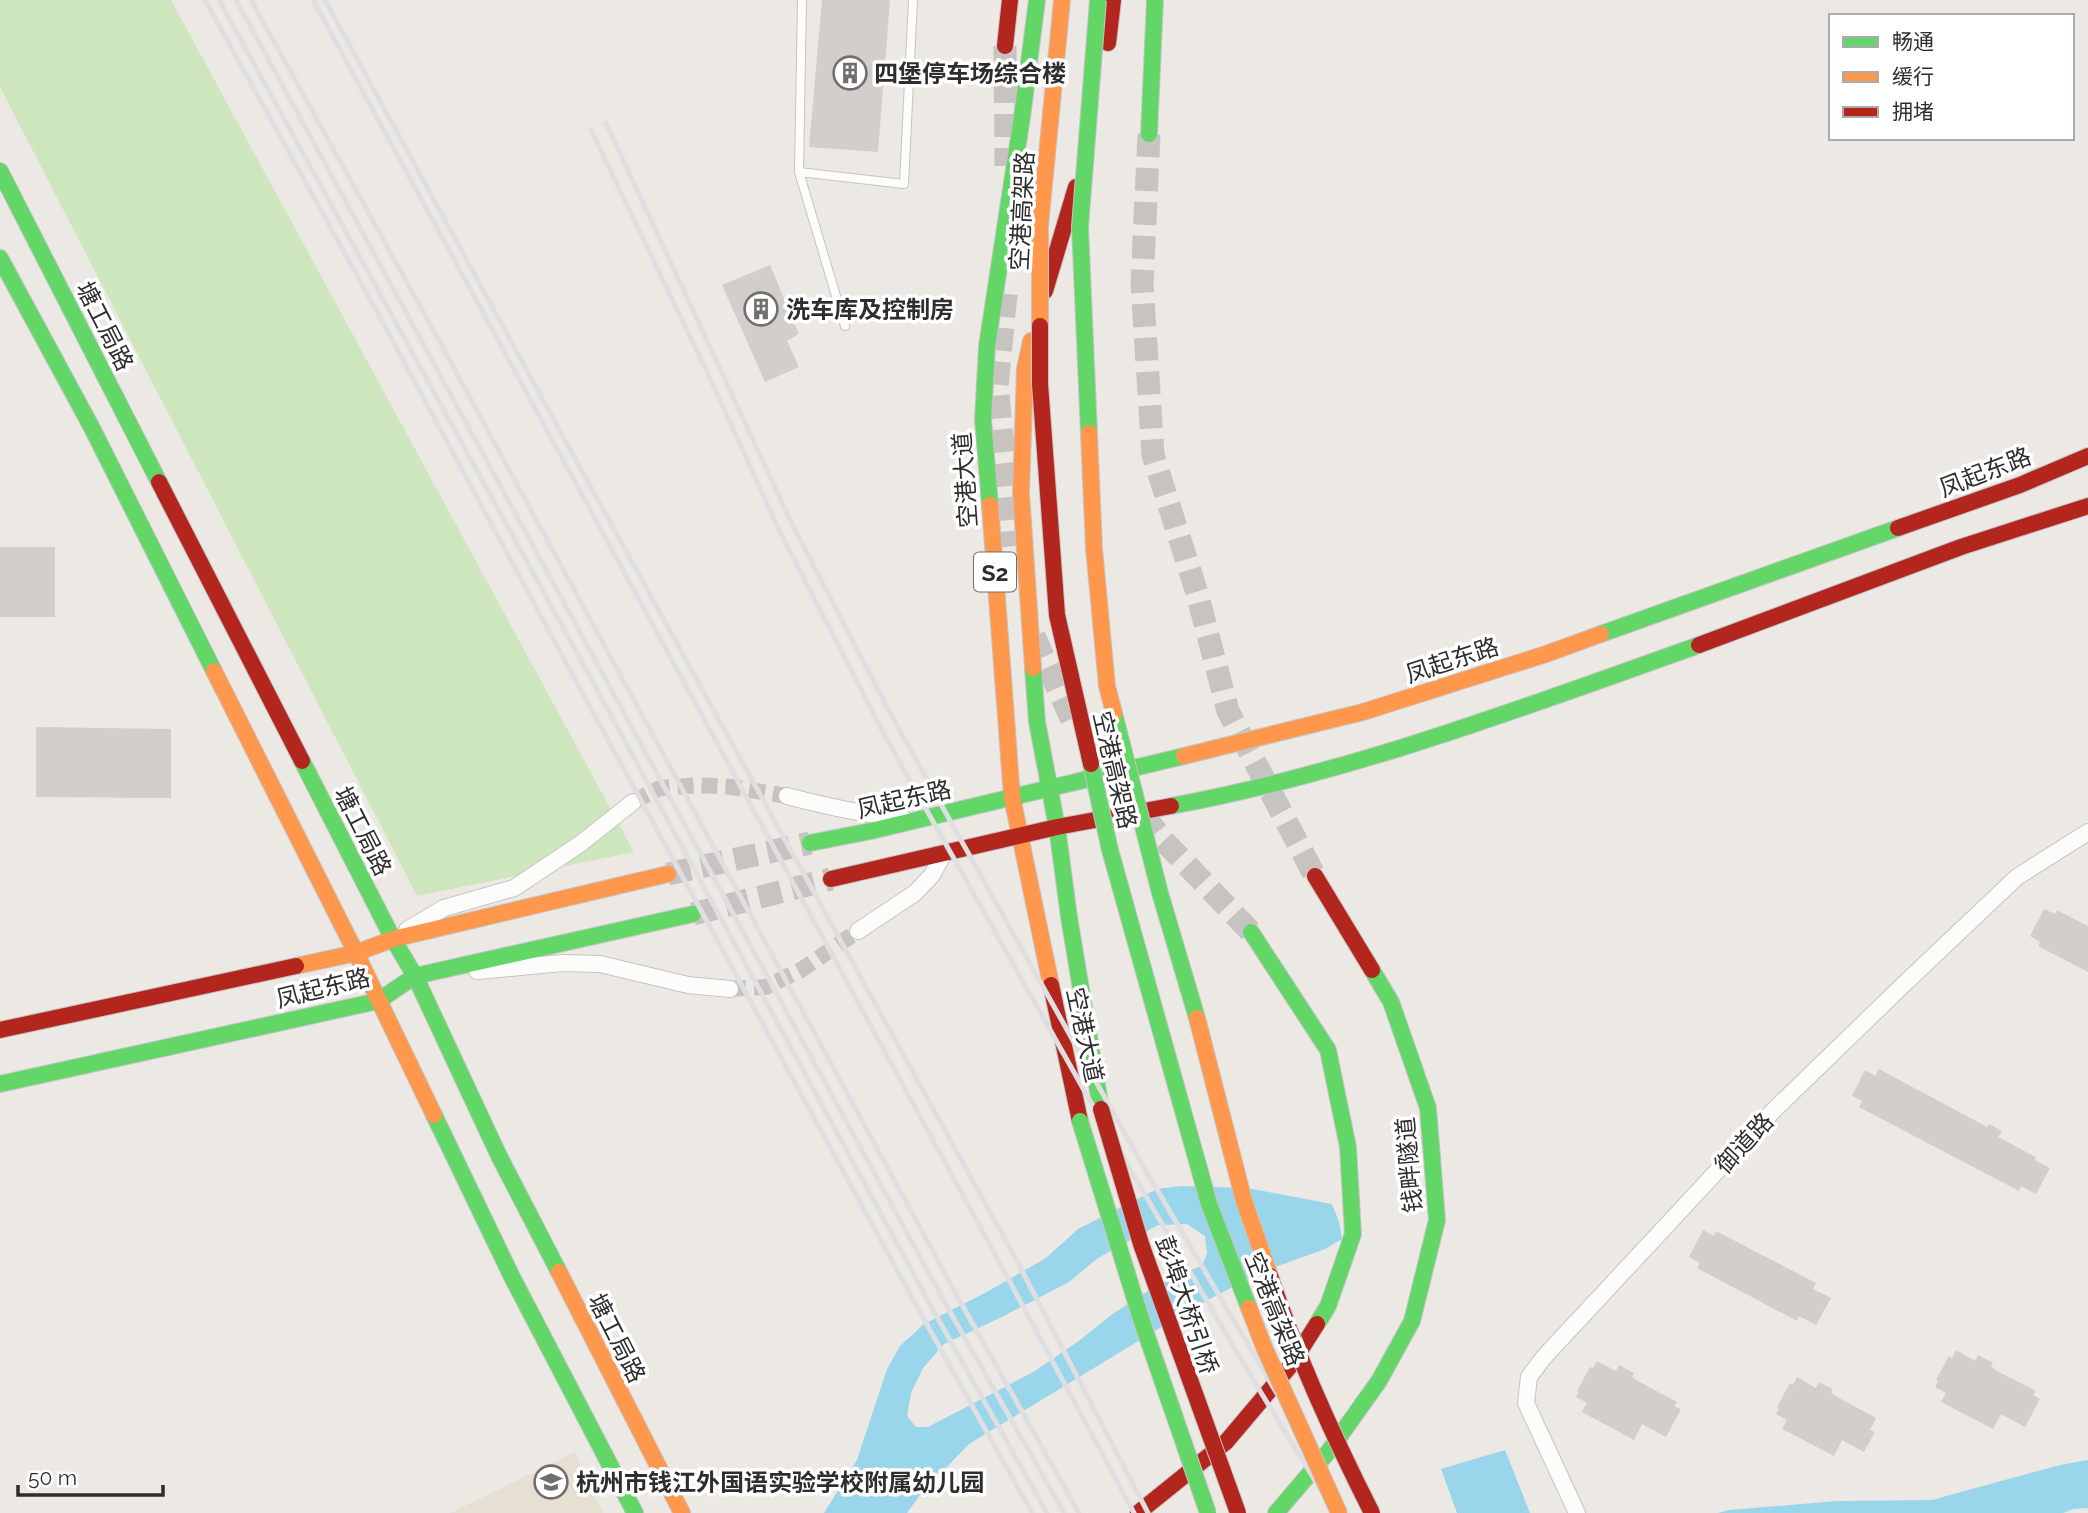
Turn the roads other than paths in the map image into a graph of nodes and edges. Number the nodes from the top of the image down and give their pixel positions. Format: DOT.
graph roads {
  1 [pos="802,0"];
  2 [pos="913,0"];
  3 [pos="1010,0"];
  4 [pos="1037,0"];
  5 [pos="1062,0"];
  6 [pos="1098,0"];
  7 [pos="1113,0"];
  8 [pos="1155,0"];
  9 [pos="1005,46"];
  10 [pos="1150,134"];
  11 [pos="0,171"];
  12 [pos="799,172"];
  13 [pos="0,258"];
  14 [pos="845,326"];
  15 [pos="2088,456"];
  16 [pos="2088,506"];
  17 [pos="1050,789"];
  18 [pos="787,796"];
  19 [pos="1012,797"];
  20 [pos="633,802"];
  21 [pos="919,819"];
  22 [pos="1057,827"];
  23 [pos="2088,832"];
  24 [pos="1021,836"];
  25 [pos="810,843"];
  26 [pos="944,853"];
  27 [pos="668,874"];
  28 [pos="1315,876"];
  29 [pos="831,879"];
  30 [pos="693,914"];
  31 [pos="858,931"];
  32 [pos="1251,933"];
  33 [pos="393,939"];
  34 [pos="356,953"];
  35 [pos="415,976"];
  36 [pos="730,989"];
  37 [pos="378,1001"];
  38 [pos="0,1030"];
  39 [pos="0,1084"];
  40 [pos="1101,1109"];
  41 [pos="635,1513"];
  42 [pos="682,1513"];
  43 [pos="1138,1513"];
  44 [pos="1208,1513"];
  45 [pos="1238,1513"];
  46 [pos="1276,1513"];
  47 [pos="1339,1513"];
  48 [pos="1372,1513"];
  49 [pos="1577,1513"];
  1 -- 12 [label="lane"];
  2 -- 12 [label="lane"];
  3 -- 9 [label="main road"];
  4 -- 19 [label="main road, 空港大道 / S2"];
  5 -- 47 [label="main road, 空港高架路, bridge"];
  6 -- 48 [label="main road, 空港高架路, bridge"];
  7 -- 17 [label="main road, 空港大道"];
  8 -- 10 [label="main road"];
  11 -- 33 [label="main road, 塘工局路"];
  12 -- 14 [label="lane"];
  13 -- 34 [label="main road"];
  15 -- 17 [label="main road, 凤起东路"];
  16 -- 22 [label="main road"];
  17 -- 19 [label="main road, 凤起东路"];
  17 -- 22 [label="main road, 空港大道"];
  18 -- 21 [label="street"];
  19 -- 21 [label="main road, 凤起东路"];
  19 -- 24 [label="main road, 空港大道"];
  20 -- 33 [label="street"];
  21 -- 25 [label="main road, 凤起东路"];
  22 -- 24 [label="main road"];
  22 -- 40 [label="main road, 空港大道"];
  23 -- 49 [label="street, 御道路"];
  24 -- 26 [label="main road"];
  24 -- 44 [label="main road, 空港大道, bridge"];
  26 -- 29 [label="main road"];
  26 -- 31 [label="street"];
  27 -- 33 [label="main road, 凤起东路"];
  28 -- 46 [label="main road, 钱畔隧道"];
  30 -- 35 [label="main road, 凤起东路"];
  32 -- 43 [label="main road"];
  33 -- 34 [label="main road, 凤起东路"];
  33 -- 35 [label="main road, 塘工局路"];
  34 -- 37 [label="main road"];
  34 -- 38 [label="main road, 凤起东路"];
  35 -- 36 [label="street"];
  35 -- 37 [label="main road, 凤起东路"];
  35 -- 42 [label="main road, 塘工局路"];
  37 -- 39 [label="main road, 凤起东路"];
  37 -- 41 [label="main road"];
  40 -- 45 [label="main road, 彭埠大桥引桥, bridge"];
}
